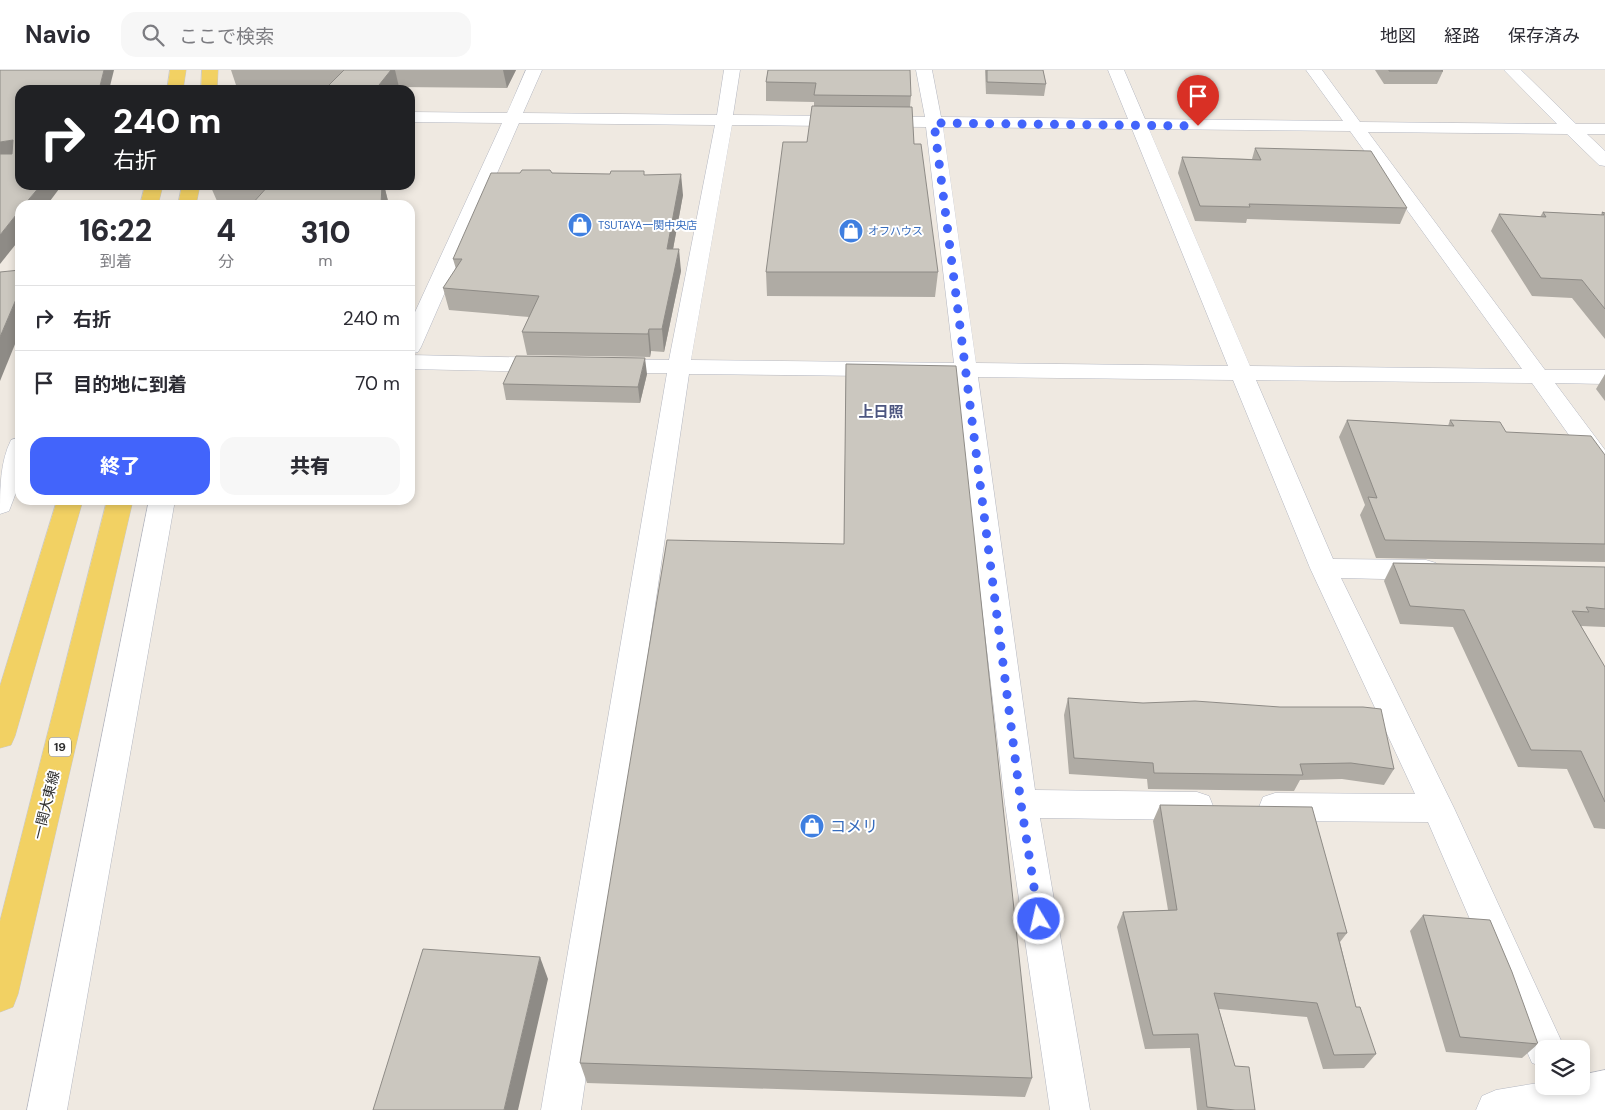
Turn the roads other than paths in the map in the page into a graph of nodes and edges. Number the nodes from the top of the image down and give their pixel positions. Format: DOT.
graph roads {
  1 [pos="178,70"];
  2 [pos="210,70"];
  3 [pos="534,70"];
  4 [pos="732,70"];
  5 [pos="924,70"];
  6 [pos="1116,70"];
  7 [pos="1314,70"];
  8 [pos="1512,70"];
  9 [pos="176,85"];
  10 [pos="209,85"];
  11 [pos="415,117"];
  12 [pos="511,118"];
  13 [pos="724,121"];
  14 [pos="934,123"];
  15 [pos="1139,125"];
  16 [pos="1355,128"];
  17 [pos="1572,128"];
  18 [pos="1605,129"];
  19 [pos="1605,161"];
  20 [pos="415,336"];
  21 [pos="415,362"];
  22 [pos="679,367"];
  23 [pos="965,370"];
  24 [pos="1242,373"];
  25 [pos="1539,376"];
  26 [pos="1605,377"];
  27 [pos="15,436"];
  28 [pos="0,438"];
  29 [pos="15,461"];
  30 [pos="1605,467"];
  31 [pos="0,505"];
  32 [pos="69,505"];
  33 [pos="119,505"];
  34 [pos="161,505"];
  35 [pos="1323,568"];
  36 [pos="1450,570"];
  37 [pos="0,736"];
  38 [pos="1021,804"];
  39 [pos="1438,808"];
  40 [pos="0,994"];
  41 [pos="1542,1040"];
  42 [pos="1590,1090"];
  43 [pos="1605,1090"];
  44 [pos="1550,1095"];
  45 [pos="47,1110"];
  46 [pos="561,1110"];
  47 [pos="1070,1110"];
  48 [pos="1496,1110"];
  1 -- 9 [label="main road"];
  2 -- 10 [label="main road"];
  3 -- 12 [label="street"];
  4 -- 13 [label="street"];
  5 -- 14 [label="street"];
  6 -- 15 [label="street"];
  7 -- 16 [label="street"];
  8 -- 17 [label="street"];
  11 -- 12 [label="street"];
  12 -- 13 [label="street"];
  12 -- 20 [label="street"];
  13 -- 14 [label="street"];
  13 -- 22 [label="street"];
  14 -- 15 [label="street"];
  14 -- 23 [label="street"];
  15 -- 16 [label="street"];
  15 -- 24 [label="street"];
  16 -- 17 [label="street"];
  16 -- 25 [label="street"];
  17 -- 18 [label="street"];
  17 -- 19 [label="street"];
  21 -- 22 [label="street"];
  22 -- 23 [label="street"];
  22 -- 46 [label="street"];
  23 -- 24 [label="street"];
  23 -- 38 [label="street"];
  24 -- 25 [label="street"];
  24 -- 35 [label="street"];
  25 -- 26 [label="street"];
  25 -- 30 [label="street"];
  27 -- 28 [label="street"];
  29 -- 31 [label="street"];
  32 -- 37 [label="main road"];
  33 -- 40 [label="main road, 一関大東線 / 19"];
  34 -- 45 [label="street"];
  35 -- 36 [label="street"];
  35 -- 39 [label="street"];
  38 -- 39 [label="street"];
  38 -- 47 [label="street"];
  39 -- 41 [label="street"];
  42 -- 43 [label="street"];
  44 -- 48 [label="street"];
}
